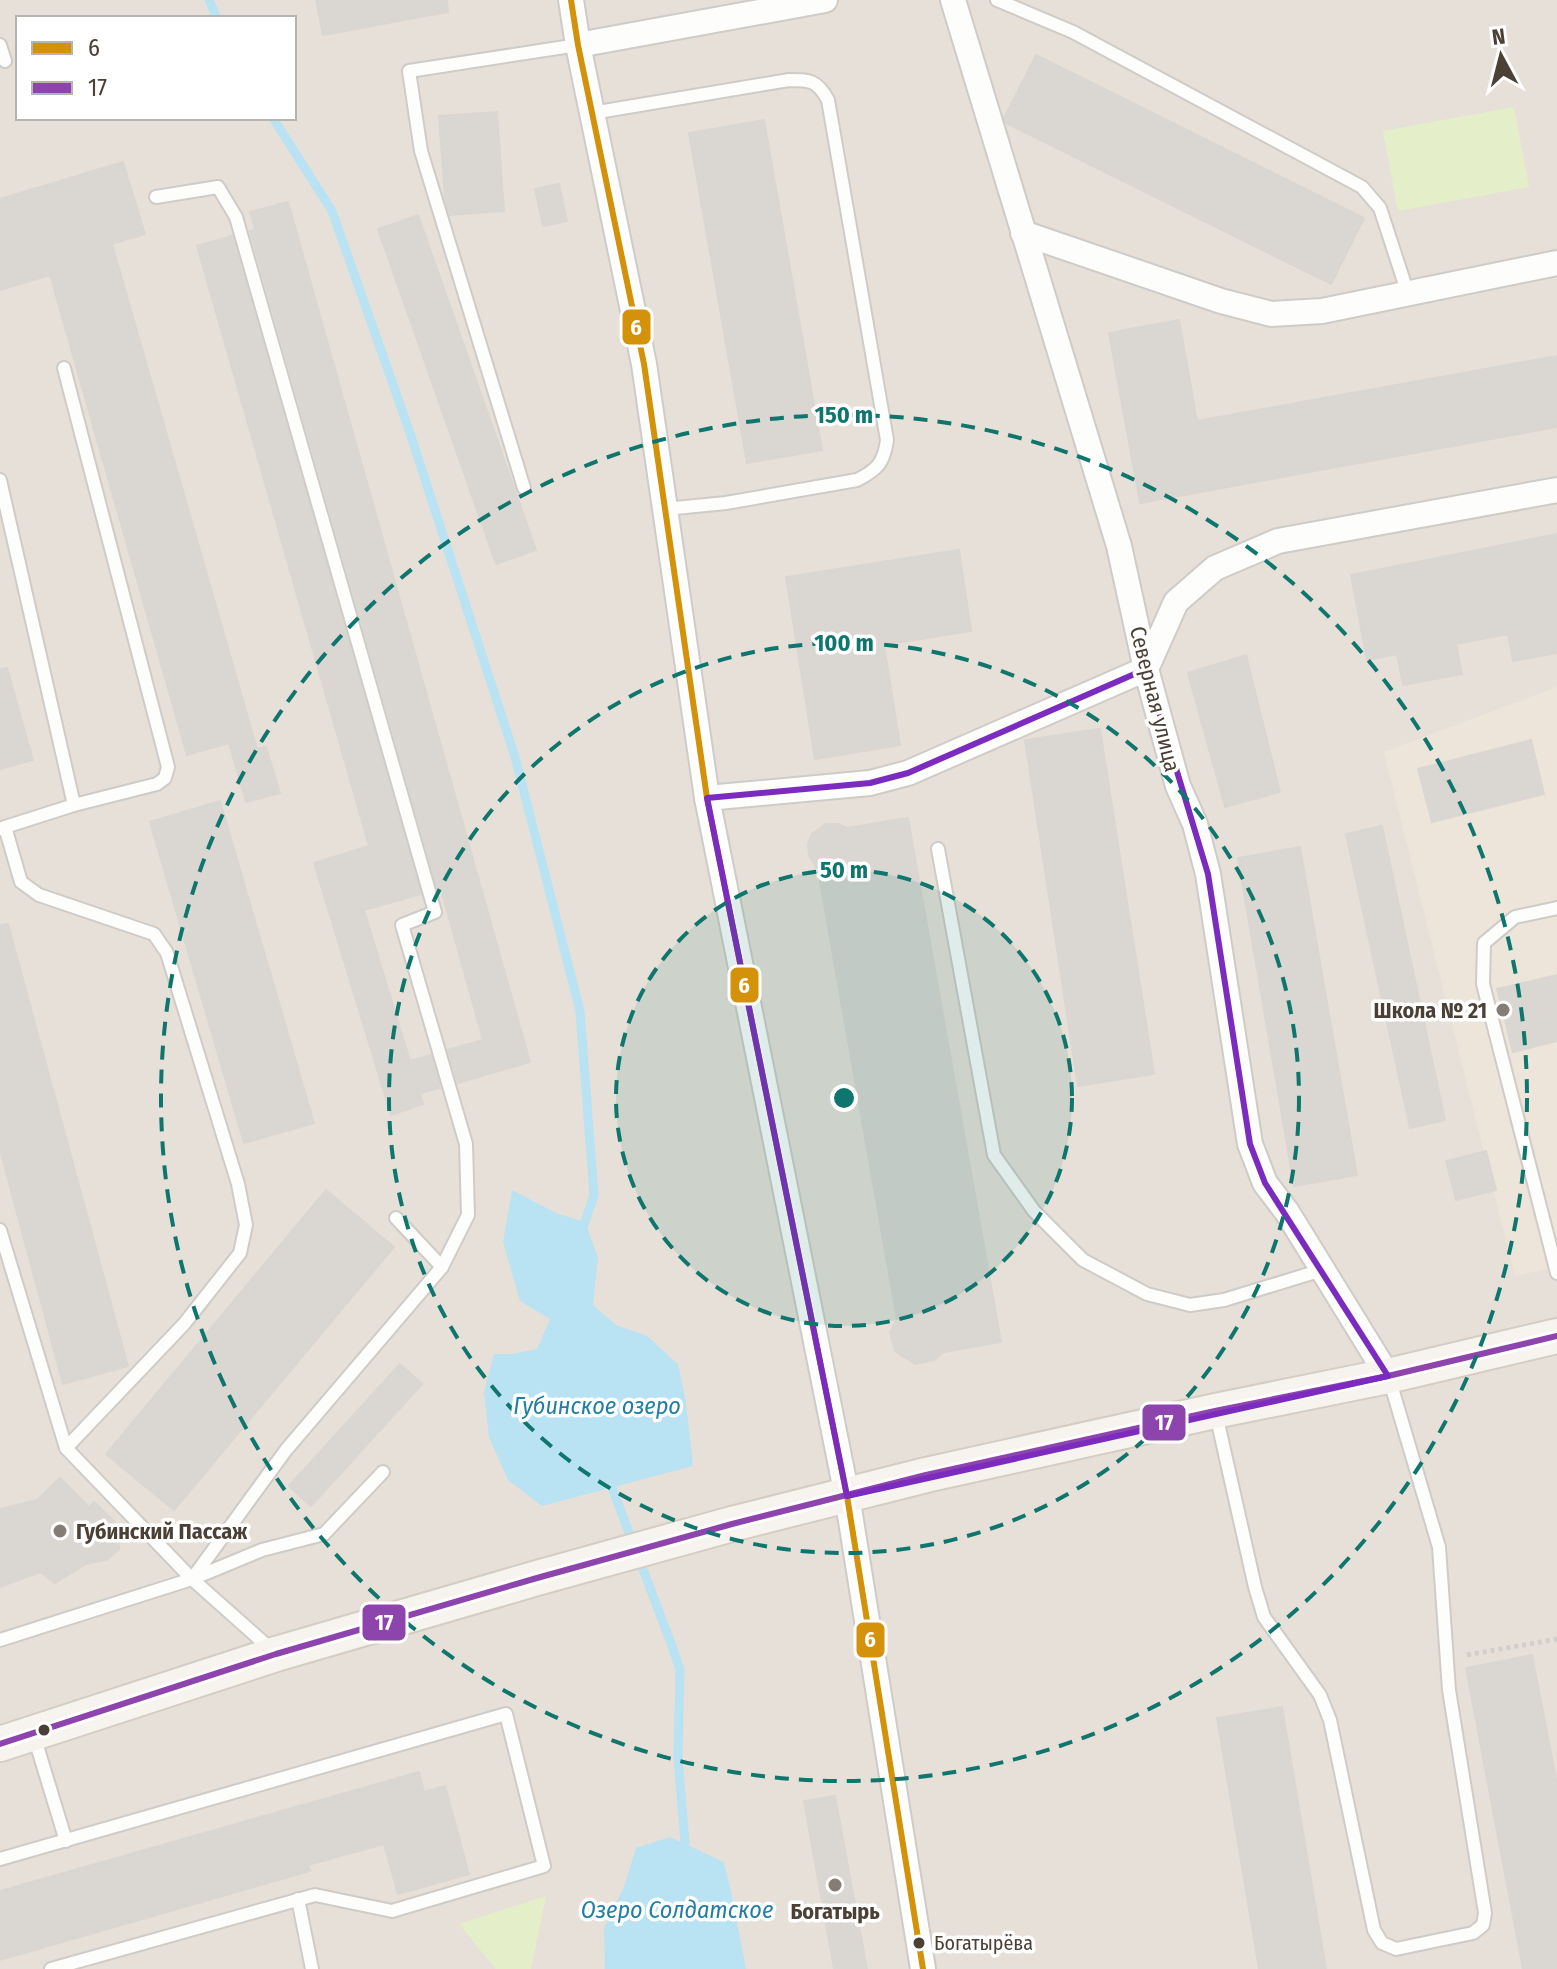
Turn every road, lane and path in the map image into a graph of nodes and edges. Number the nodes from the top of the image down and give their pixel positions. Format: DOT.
graph roads {
  1 [pos="571,0"];
  2 [pos="825,0"];
  3 [pos="953,0"];
  4 [pos="997,0"];
  5 [pos="784,4"];
  6 [pos="0,45"];
  7 [pos="578,45"];
  8 [pos="5,61"];
  9 [pos="592,113"];
  10 [pos="156,197"];
  11 [pos="1023,233"];
  12 [pos="1557,263"];
  13 [pos="1408,294"];
  14 [pos="64,368"];
  15 [pos="0,480"];
  16 [pos="524,488"];
  17 [pos="1557,490"];
  18 [pos="665,509"];
  19 [pos="1146,669"];
  20 [pos="707,798"];
  21 [pos="74,805"];
  22 [pos="3,828"];
  23 [pos="938,849"];
  24 [pos="1557,908"];
  25 [pos="396,1218"];
  26 [pos="0,1230"];
  27 [pos="442,1267"];
  28 [pos="1322,1270"];
  29 [pos="1557,1273"];
  30 [pos="1557,1336"];
  31 [pos="1388,1376"];
  32 [pos="1215,1411"];
  33 [pos="66,1448"];
  34 [pos="383,1472"];
  35 [pos="847,1496"];
  36 [pos="192,1579"];
  37 [pos="1557,1639"];
  38 [pos="0,1640"];
  39 [pos="276,1654"];
  40 [pos="1447,1658"];
  41 [pos="33,1733"];
  42 [pos="0,1744"];
  43 [pos="66,1841"];
  44 [pos="0,1859"];
  45 [pos="298,1899"];
  46 [pos="51,1969"];
  47 [pos="312,1969"];
  48 [pos="923,1969"];
  1 -- 7 [label="street"];
  2 -- 5 [label="street"];
  3 -- 11 [label="street, Северная улица"];
  4 -- 13 [label="lane"];
  5 -- 7 [label="street"];
  6 -- 8 [label="lane"];
  7 -- 9 [label="street"];
  7 -- 16 [label="lane"];
  9 -- 18 [label="street"];
  9 -- 18 [label="lane"];
  10 -- 27 [label="lane"];
  11 -- 13 [label="street"];
  11 -- 19 [label="street, Северная улица"];
  12 -- 13 [label="street"];
  14 -- 21 [label="lane"];
  15 -- 21 [label="lane"];
  17 -- 19 [label="street"];
  18 -- 20 [label="street"];
  19 -- 20 [label="street"];
  19 -- 28 [label="street, Северная улица"];
  20 -- 35 [label="street"];
  21 -- 22 [label="lane"];
  22 -- 33 [label="lane"];
  23 -- 28 [label="lane"];
  24 -- 29 [label="lane"];
  25 -- 27 [label="lane"];
  26 -- 33 [label="lane"];
  27 -- 36 [label="lane"];
  28 -- 31 [label="street, Северная улица"];
  30 -- 31 [label="main road"];
  31 -- 32 [label="main road"];
  31 -- 40 [label="lane"];
  32 -- 35 [label="main road"];
  32 -- 40 [label="lane"];
  33 -- 36 [label="lane"];
  34 -- 36 [label="lane"];
  35 -- 39 [label="main road"];
  35 -- 48 [label="street"];
  36 -- 38 [label="lane"];
  36 -- 39 [label="lane"];
  37 -- 40 [label="path"];
  39 -- 41 [label="main road"];
  41 -- 42 [label="main road"];
  41 -- 43 [label="lane"];
  43 -- 44 [label="lane"];
  43 -- 45 [label="lane"];
  45 -- 46 [label="lane"];
  45 -- 47 [label="lane"];
}
